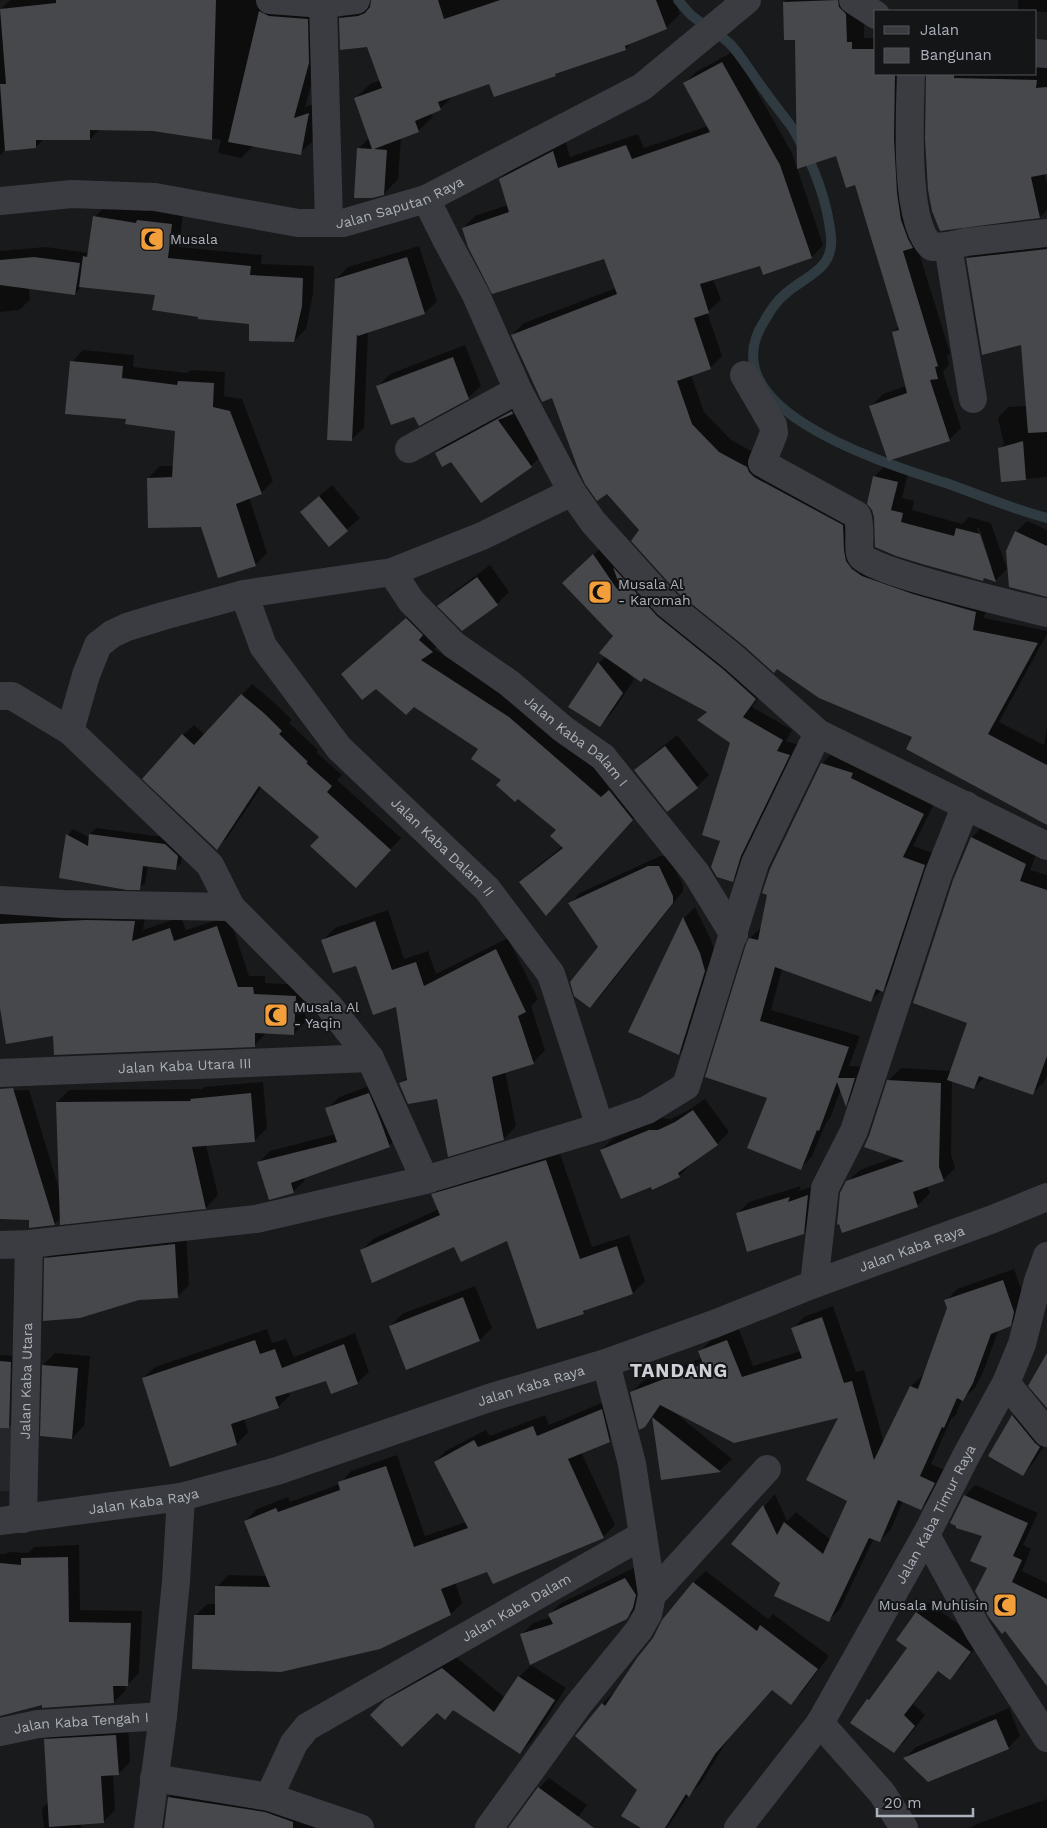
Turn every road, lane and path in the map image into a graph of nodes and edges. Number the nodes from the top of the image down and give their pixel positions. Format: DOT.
graph roads {
  1 [pos="270,0"];
  2 [pos="356,0"];
  3 [pos="853,0"];
  4 [pos="322,4"];
  5 [pos="736,8"];
  6 [pos="874,14"];
  7 [pos="911,75"];
  8 [pos="426,198"];
  9 [pos="0,201"];
  10 [pos="329,223"];
  11 [pos="1047,233"];
  12 [pos="948,246"];
  13 [pos="744,375"];
  14 [pos="518,390"];
  15 [pos="973,399"];
  16 [pos="410,449"];
  17 [pos="572,492"];
  18 [pos="392,572"];
  19 [pos="244,594"];
  20 [pos="1047,613"];
  21 [pos="0,696"];
  22 [pos="70,731"];
  23 [pos="818,733"];
  24 [pos="966,805"];
  25 [pos="1047,846"];
  26 [pos="0,900"];
  27 [pos="231,907"];
  28 [pos="734,935"];
  29 [pos="370,1058"];
  30 [pos="0,1073"];
  31 [pos="600,1126"];
  32 [pos="425,1180"];
  33 [pos="1047,1197"];
  34 [pos="29,1244"];
  35 [pos="0,1245"];
  36 [pos="1047,1256"];
  37 [pos="814,1284"];
  38 [pos="606,1363"];
  39 [pos="1006,1383"];
  40 [pos="1047,1433"];
  41 [pos="767,1469"];
  42 [pos="181,1496"];
  43 [pos="12,1520"];
  44 [pos="643,1535"];
  45 [pos="926,1535"];
  46 [pos="652,1596"];
  47 [pos="163,1716"];
  48 [pos="820,1723"];
  49 [pos="0,1732"];
  50 [pos="1047,1738"];
  51 [pos="154,1778"];
  52 [pos="269,1797"];
  53 [pos="148,1828"];
  54 [pos="360,1828"];
  55 [pos="489,1828"];
  56 [pos="738,1828"];
  57 [pos="904,1828"];
  1 -- 4 [label="street"];
  2 -- 4 [label="street"];
  3 -- 6 [label="street"];
  4 -- 10 [label="street"];
  5 -- 8 [label="street, Jalan Saputan Raya"];
  7 -- 12 [label="street"];
  8 -- 10 [label="street, Jalan Saputan Raya"];
  8 -- 14 [label="street"];
  9 -- 10 [label="street, Jalan Saputan Raya"];
  11 -- 12 [label="street"];
  12 -- 15 [label="street"];
  13 -- 20 [label="street"];
  14 -- 16 [label="street"];
  14 -- 17 [label="street"];
  17 -- 18 [label="street"];
  17 -- 23 [label="street"];
  18 -- 19 [label="street"];
  18 -- 28 [label="street, Jalan Kaba Dalam I"];
  19 -- 22 [label="street"];
  19 -- 31 [label="street, Jalan Kaba Dalam II"];
  21 -- 22 [label="street"];
  22 -- 27 [label="street"];
  23 -- 24 [label="street"];
  23 -- 28 [label="street"];
  24 -- 25 [label="street"];
  24 -- 37 [label="street"];
  26 -- 27 [label="street"];
  27 -- 29 [label="street"];
  28 -- 31 [label="street"];
  29 -- 30 [label="street, Jalan Kaba Utara III"];
  29 -- 32 [label="street"];
  31 -- 32 [label="street"];
  32 -- 34 [label="street"];
  33 -- 37 [label="street, Jalan Kaba Raya"];
  34 -- 35 [label="street"];
  34 -- 43 [label="street, Jalan Kaba Utara"];
  36 -- 39 [label="street, Jalan Kaba Timur Raya"];
  37 -- 38 [label="street, Jalan Kaba Raya"];
  38 -- 42 [label="street, Jalan Kaba Raya"];
  38 -- 44 [label="street"];
  39 -- 40 [label="street"];
  39 -- 45 [label="street, Jalan Kaba Timur Raya"];
  41 -- 46 [label="street"];
  42 -- 43 [label="street, Jalan Kaba Raya"];
  42 -- 47 [label="street"];
  44 -- 46 [label="street"];
  44 -- 52 [label="street, Jalan Kaba Dalam"];
  45 -- 48 [label="street, Jalan Kaba Timur Raya"];
  45 -- 50 [label="street"];
  46 -- 55 [label="street"];
  47 -- 49 [label="street, Jalan Kaba Tengah I"];
  47 -- 51 [label="street"];
  48 -- 56 [label="street, Jalan Kaba Timur Raya"];
  48 -- 57 [label="street"];
  51 -- 52 [label="street"];
  51 -- 53 [label="street"];
  52 -- 54 [label="street"];
}
